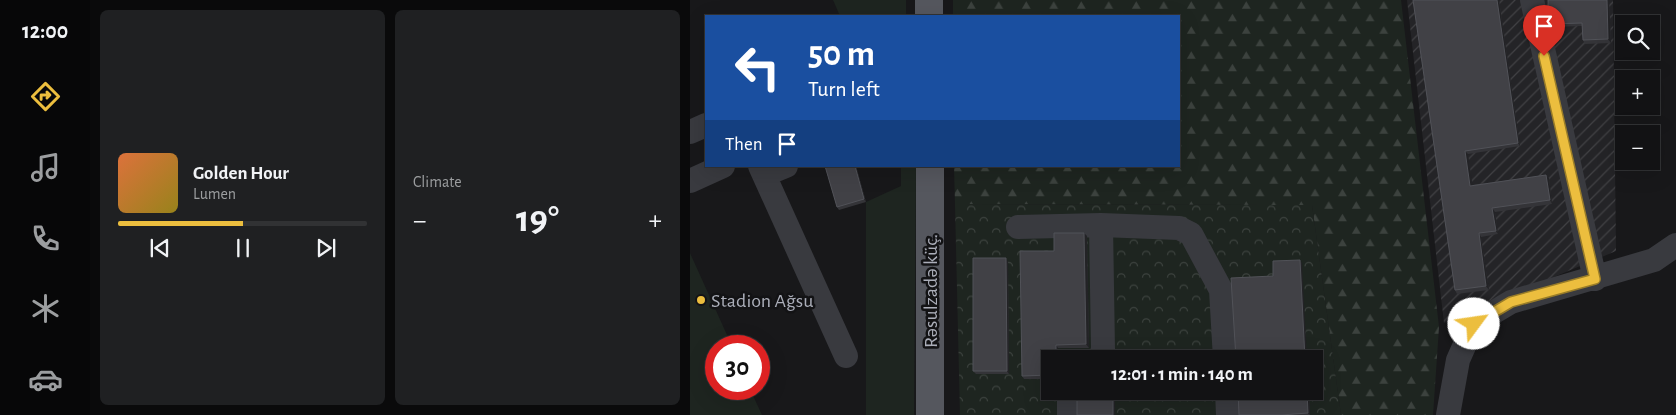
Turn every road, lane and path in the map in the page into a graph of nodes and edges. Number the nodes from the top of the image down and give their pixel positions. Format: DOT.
graph roads {
  1 [pos="929,0"];
  2 [pos="1532,0"];
  3 [pos="929,15"];
  4 [pos="705,126"];
  5 [pos="690,132"];
  6 [pos="721,167"];
  7 [pos="781,167"];
  8 [pos="930,167"];
  9 [pos="762,171"];
  10 [pos="690,181"];
  11 [pos="1101,224"];
  12 [pos="1018,227"];
  13 [pos="1676,246"];
  14 [pos="1595,279"];
  15 [pos="1103,350"];
  16 [pos="1224,350"];
  17 [pos="846,356"];
  18 [pos="1069,400"];
  19 [pos="1227,400"];
  20 [pos="930,415"];
  21 [pos="1068,415"];
  22 [pos="1228,415"];
  23 [pos="1448,415"];
  1 -- 3 [label="main road"];
  2 -- 14 [label="street"];
  4 -- 5 [label="street"];
  6 -- 10 [label="street"];
  7 -- 9 [label="street"];
  8 -- 20 [label="main road, Rəsulzadə küç."];
  9 -- 17 [label="street"];
  11 -- 12 [label="street"];
  11 -- 15 [label="street"];
  11 -- 16 [label="street"];
  13 -- 14 [label="street"];
  14 -- 23 [label="street"];
  18 -- 21 [label="street"];
  19 -- 22 [label="street"];
}
